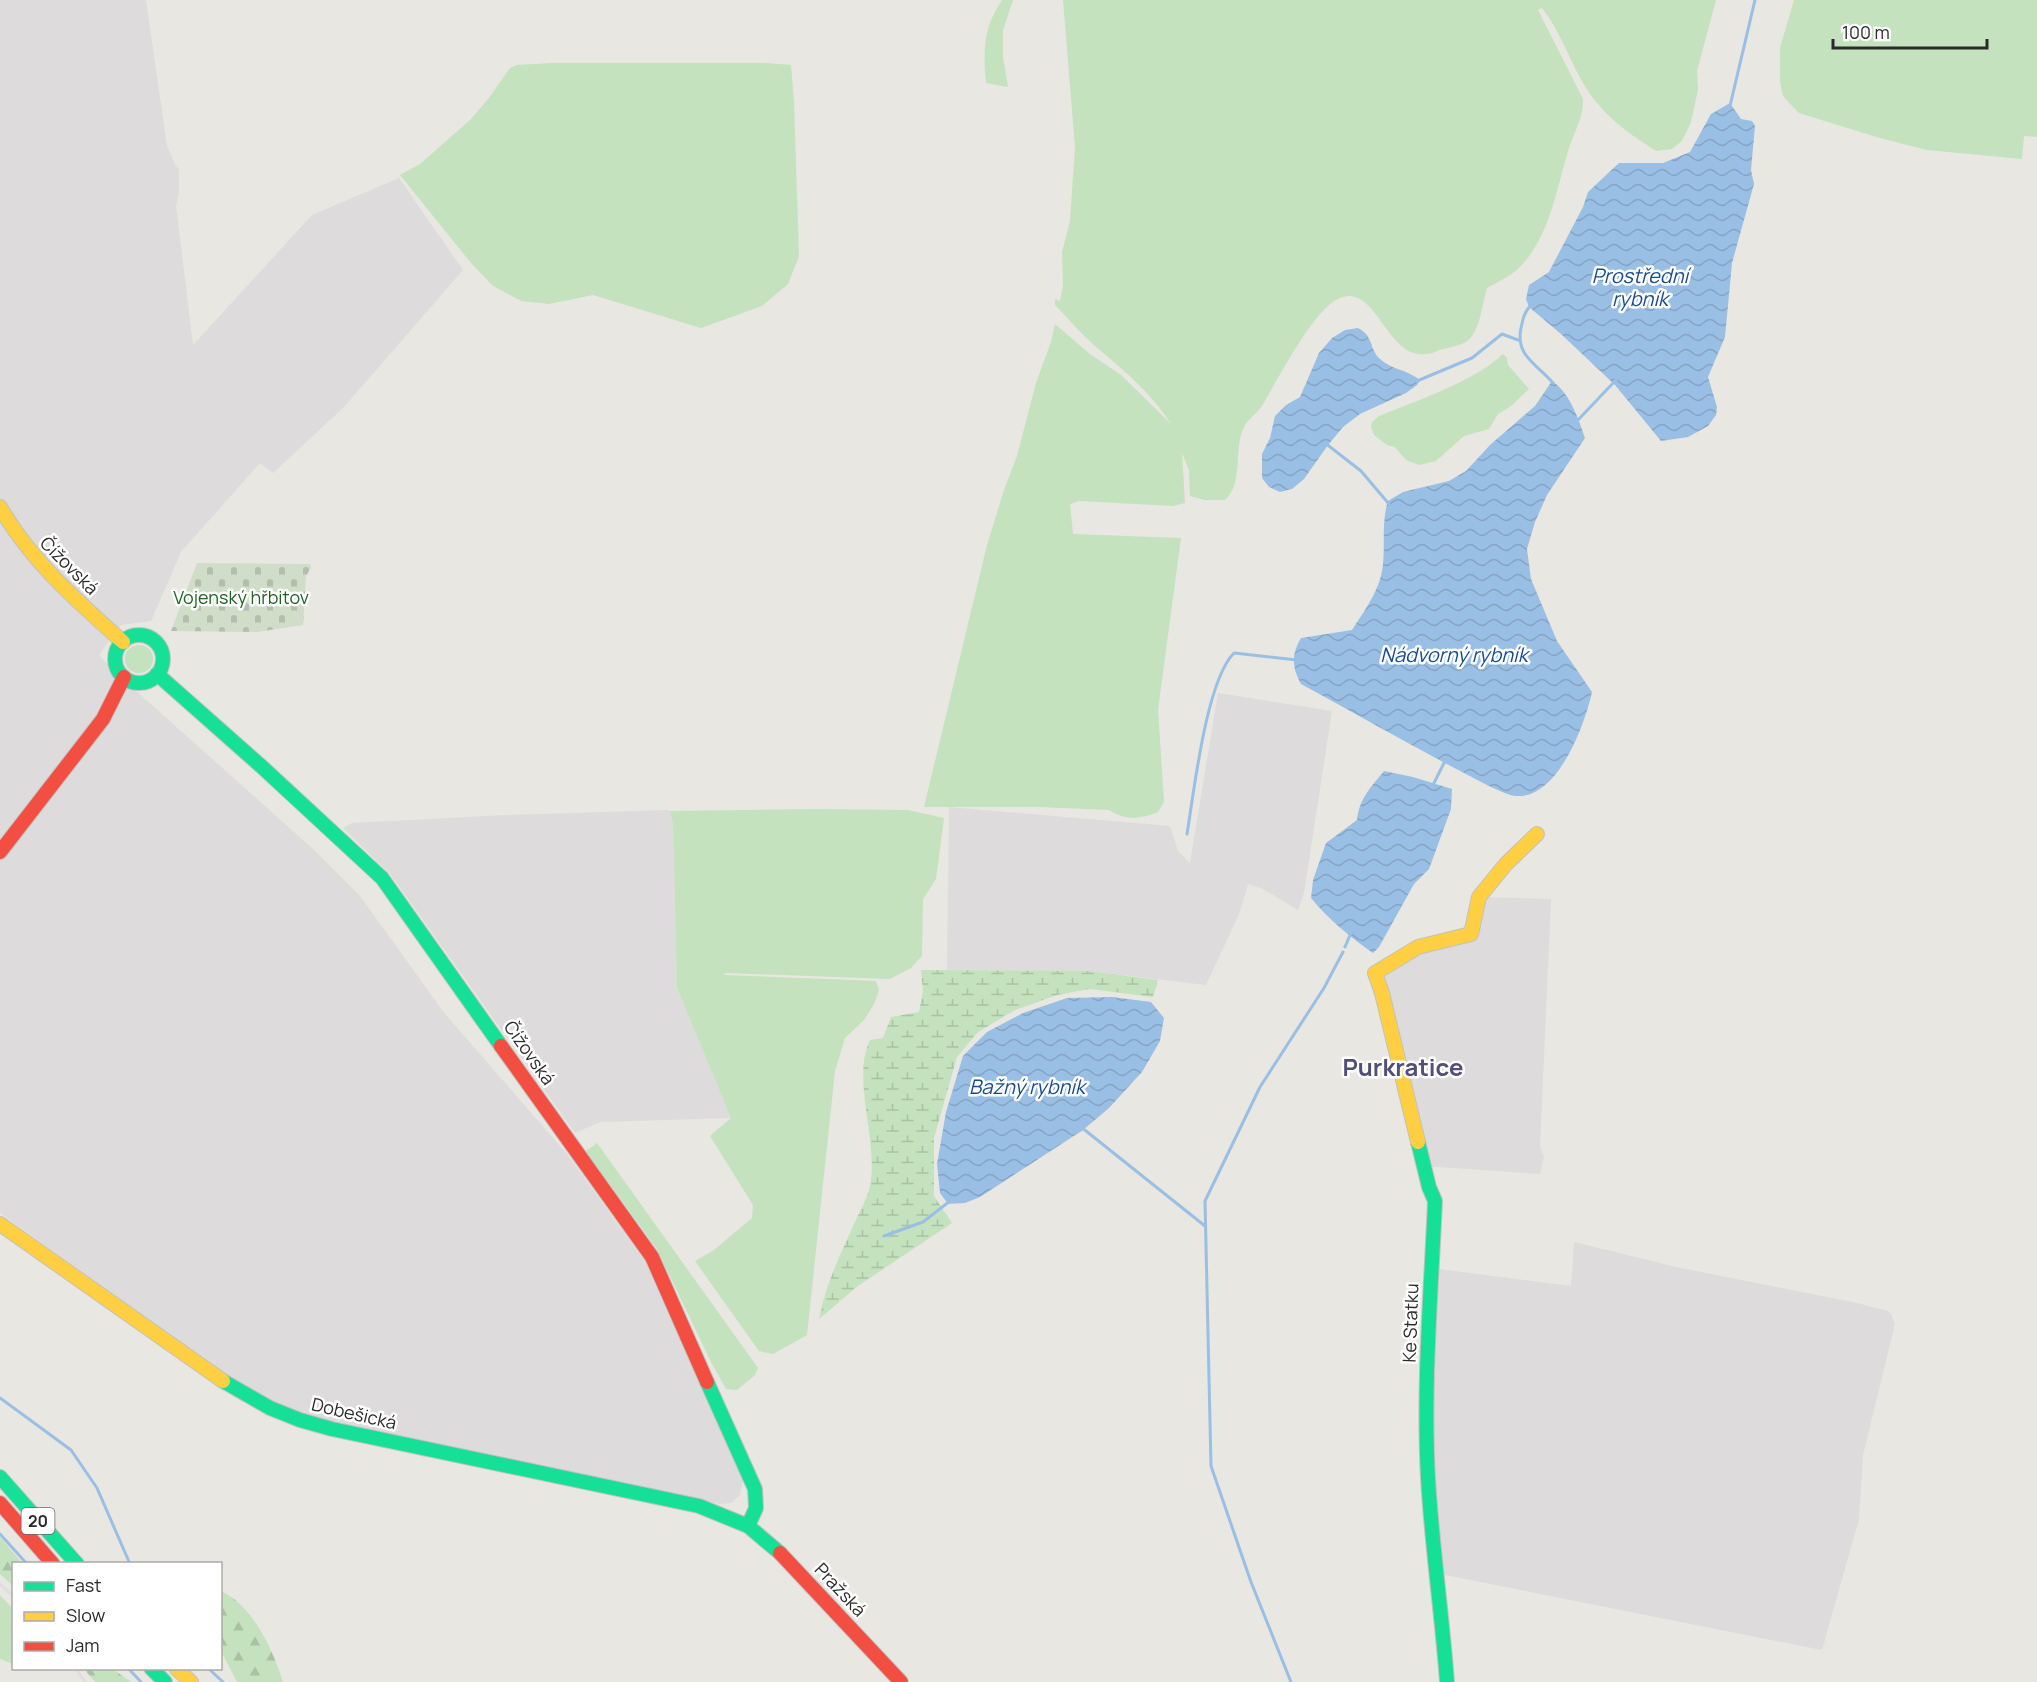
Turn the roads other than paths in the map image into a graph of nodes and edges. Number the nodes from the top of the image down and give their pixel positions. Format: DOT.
graph roads {
  1 [pos="0,507"];
  2 [pos="123,642"];
  3 [pos="157,674"];
  4 [pos="124,677"];
  5 [pos="1537,834"];
  6 [pos="0,852"];
  7 [pos="0,1224"];
  8 [pos="0,1477"];
  9 [pos="0,1503"];
  10 [pos="748,1526"];
  11 [pos="52,1562"];
  12 [pos="76,1562"];
  13 [pos="153,1670"];
  14 [pos="178,1670"];
  15 [pos="165,1682"];
  16 [pos="190,1682"];
  17 [pos="901,1682"];
  18 [pos="1447,1682"];
  1 -- 2 [label="main road, Čížovská"];
  2 -- 3 [label="main road"];
  2 -- 4 [label="main road"];
  3 -- 4 [label="main road"];
  3 -- 10 [label="main road, Čížovská"];
  4 -- 6 [label="main road"];
  5 -- 18 [label="main road, Ke Statku"];
  7 -- 10 [label="main road, Dobešická"];
  8 -- 12 [label="main road, 20"];
  9 -- 11 [label="main road, 20"];
  10 -- 17 [label="main road, Pražská"];
  13 -- 15 [label="main road"];
  14 -- 16 [label="main road"];
}
